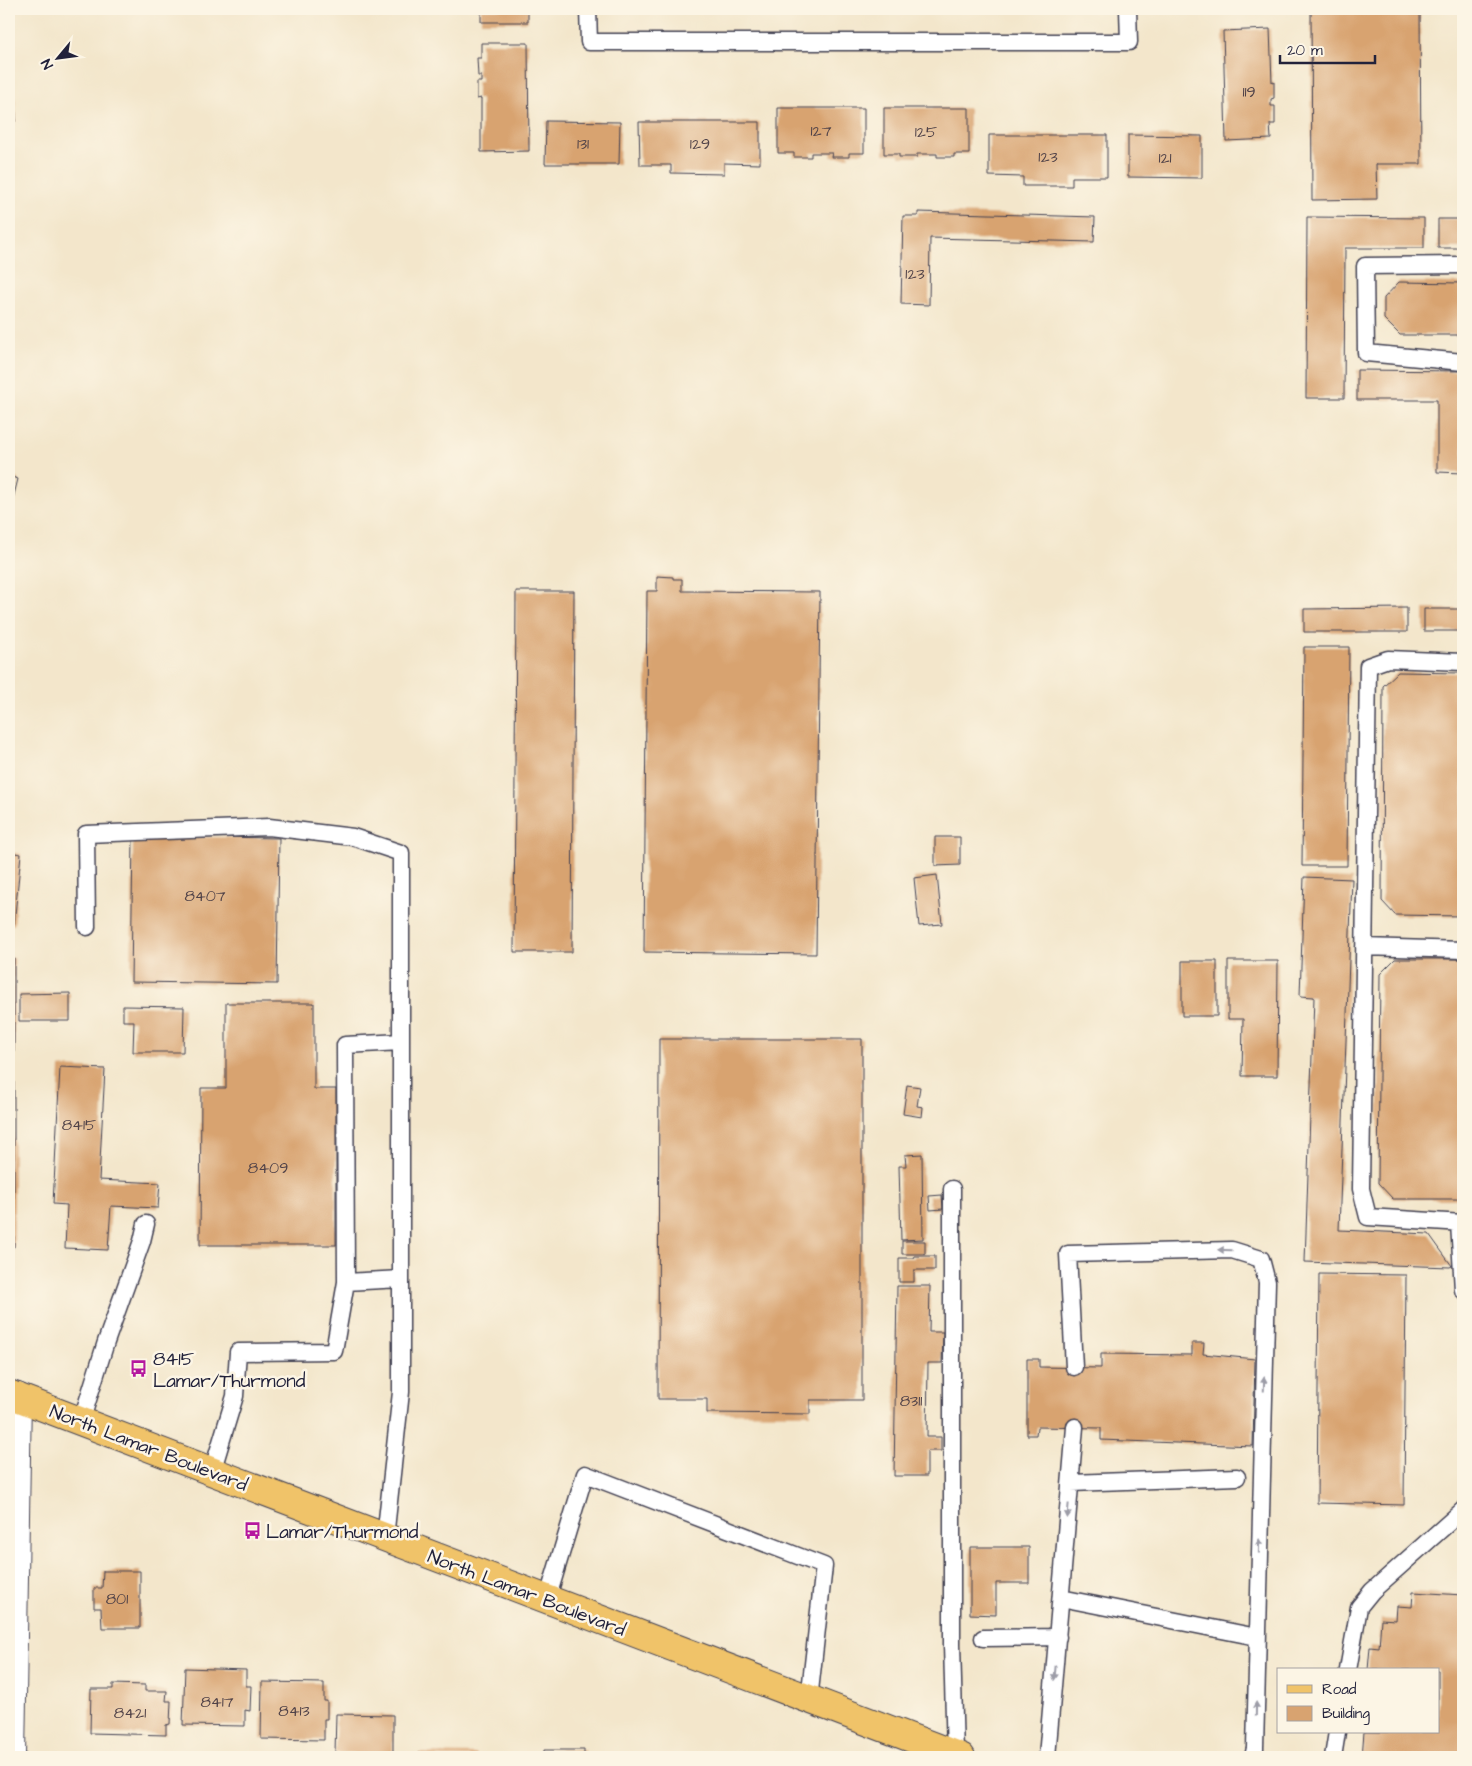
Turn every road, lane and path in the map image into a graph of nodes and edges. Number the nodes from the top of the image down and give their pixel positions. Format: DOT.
graph roads {
  1 [pos="588,9"];
  2 [pos="1128,9"];
  3 [pos="1463,265"];
  4 [pos="1463,362"];
  5 [pos="1463,662"];
  6 [pos="87,927"];
  7 [pos="1364,948"];
  8 [pos="1463,950"];
  9 [pos="401,1042"];
  10 [pos="952,1189"];
  11 [pos="1461,1223"];
  12 [pos="146,1224"];
  13 [pos="401,1279"];
  14 [pos="346,1282"];
  15 [pos="1463,1290"];
  16 [pos="1074,1368"];
  17 [pos="13,1395"];
  18 [pos="81,1422"];
  19 [pos="1075,1427"];
  20 [pos="212,1472"];
  21 [pos="1237,1477"];
  22 [pos="1071,1483"];
  23 [pos="1463,1510"];
  24 [pos="385,1538"];
  25 [pos="1061,1598"];
  26 [pos="547,1600"];
  27 [pos="1058,1637"];
  28 [pos="1258,1637"];
  29 [pos="982,1638"];
  30 [pos="11,1643"];
  31 [pos="1348,1668"];
  32 [pos="809,1700"];
  33 [pos="1337,1734"];
  34 [pos="957,1756"];
  35 [pos="11,1757"];
  36 [pos="1047,1757"];
  37 [pos="1253,1757"];
  38 [pos="1333,1757"];
  1 -- 2 [label="lane"];
  3 -- 4 [label="lane"];
  5 -- 7 [label="lane"];
  6 -- 9 [label="lane"];
  7 -- 8 [label="lane"];
  7 -- 11 [label="lane"];
  9 -- 13 [label="lane"];
  9 -- 14 [label="lane"];
  10 -- 34 [label="lane"];
  11 -- 15 [label="lane"];
  12 -- 18 [label="lane"];
  13 -- 14 [label="lane"];
  13 -- 24 [label="lane"];
  14 -- 20 [label="lane"];
  28 -- 16 [label="lane, one-way"];
  17 -- 18 [label="main road, North Lamar Boulevard"];
  17 -- 30 [label="street"];
  18 -- 20 [label="main road, North Lamar Boulevard"];
  19 -- 22 [label="lane"];
  20 -- 24 [label="main road, North Lamar Boulevard"];
  21 -- 22 [label="lane"];
  22 -- 25 [label="lane, one-way"];
  23 -- 31 [label="lane"];
  24 -- 26 [label="main road, North Lamar Boulevard"];
  25 -- 27 [label="lane"];
  25 -- 28 [label="lane"];
  26 -- 32 [label="main road, North Lamar Boulevard"];
  26 -- 32 [label="lane"];
  27 -- 29 [label="lane"];
  27 -- 36 [label="lane, one-way"];
  37 -- 28 [label="lane, one-way"];
  30 -- 35 [label="street"];
  32 -- 34 [label="main road, North Lamar Boulevard"];
  33 -- 38 [label="lane"];
}
